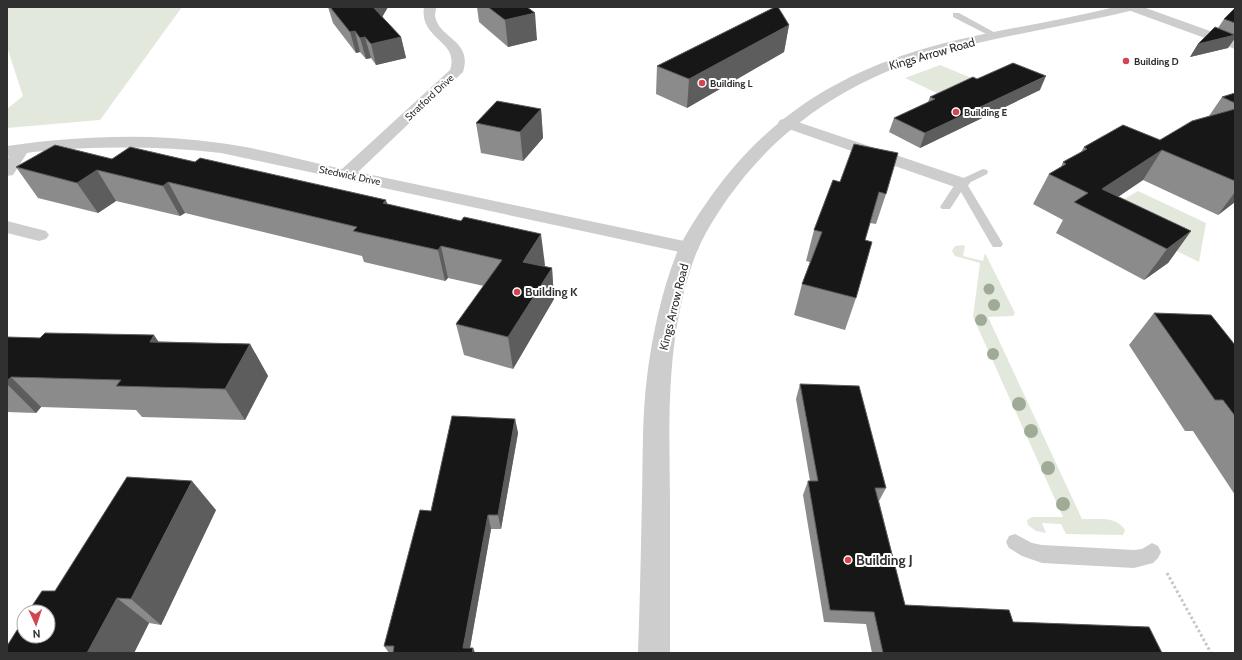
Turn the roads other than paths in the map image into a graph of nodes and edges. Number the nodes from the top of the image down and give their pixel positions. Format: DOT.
graph roads {
  1 [pos="430,7"];
  2 [pos="1131,7"];
  3 [pos="956,15"];
  4 [pos="997,36"];
  5 [pos="1235,45"];
  6 [pos="786,123"];
  7 [pos="14,150"];
  8 [pos="7,171"];
  9 [pos="983,172"];
  10 [pos="346,174"];
  11 [pos="961,183"];
  12 [pos="946,208"];
  13 [pos="7,227"];
  14 [pos="39,236"];
  15 [pos="997,244"];
  16 [pos="689,248"];
  17 [pos="1015,542"];
  18 [pos="1152,552"];
  19 [pos="654,653"];
  1 -- 10 [label="street, Stratford Drive"];
  2 -- 4 [label="street, Kings Arrow Road"];
  2 -- 5 [label="street"];
  3 -- 4 [label="lane"];
  4 -- 6 [label="street, Kings Arrow Road"];
  6 -- 11 [label="street"];
  6 -- 16 [label="street, Kings Arrow Road"];
  7 -- 8 [label="street"];
  7 -- 10 [label="street, Stedwick Drive"];
  9 -- 11 [label="lane"];
  10 -- 16 [label="street, Stedwick Drive"];
  11 -- 12 [label="lane"];
  11 -- 15 [label="lane"];
  13 -- 14 [label="street"];
  16 -- 19 [label="street, Kings Arrow Road"];
  17 -- 18 [label="lane"];
}
